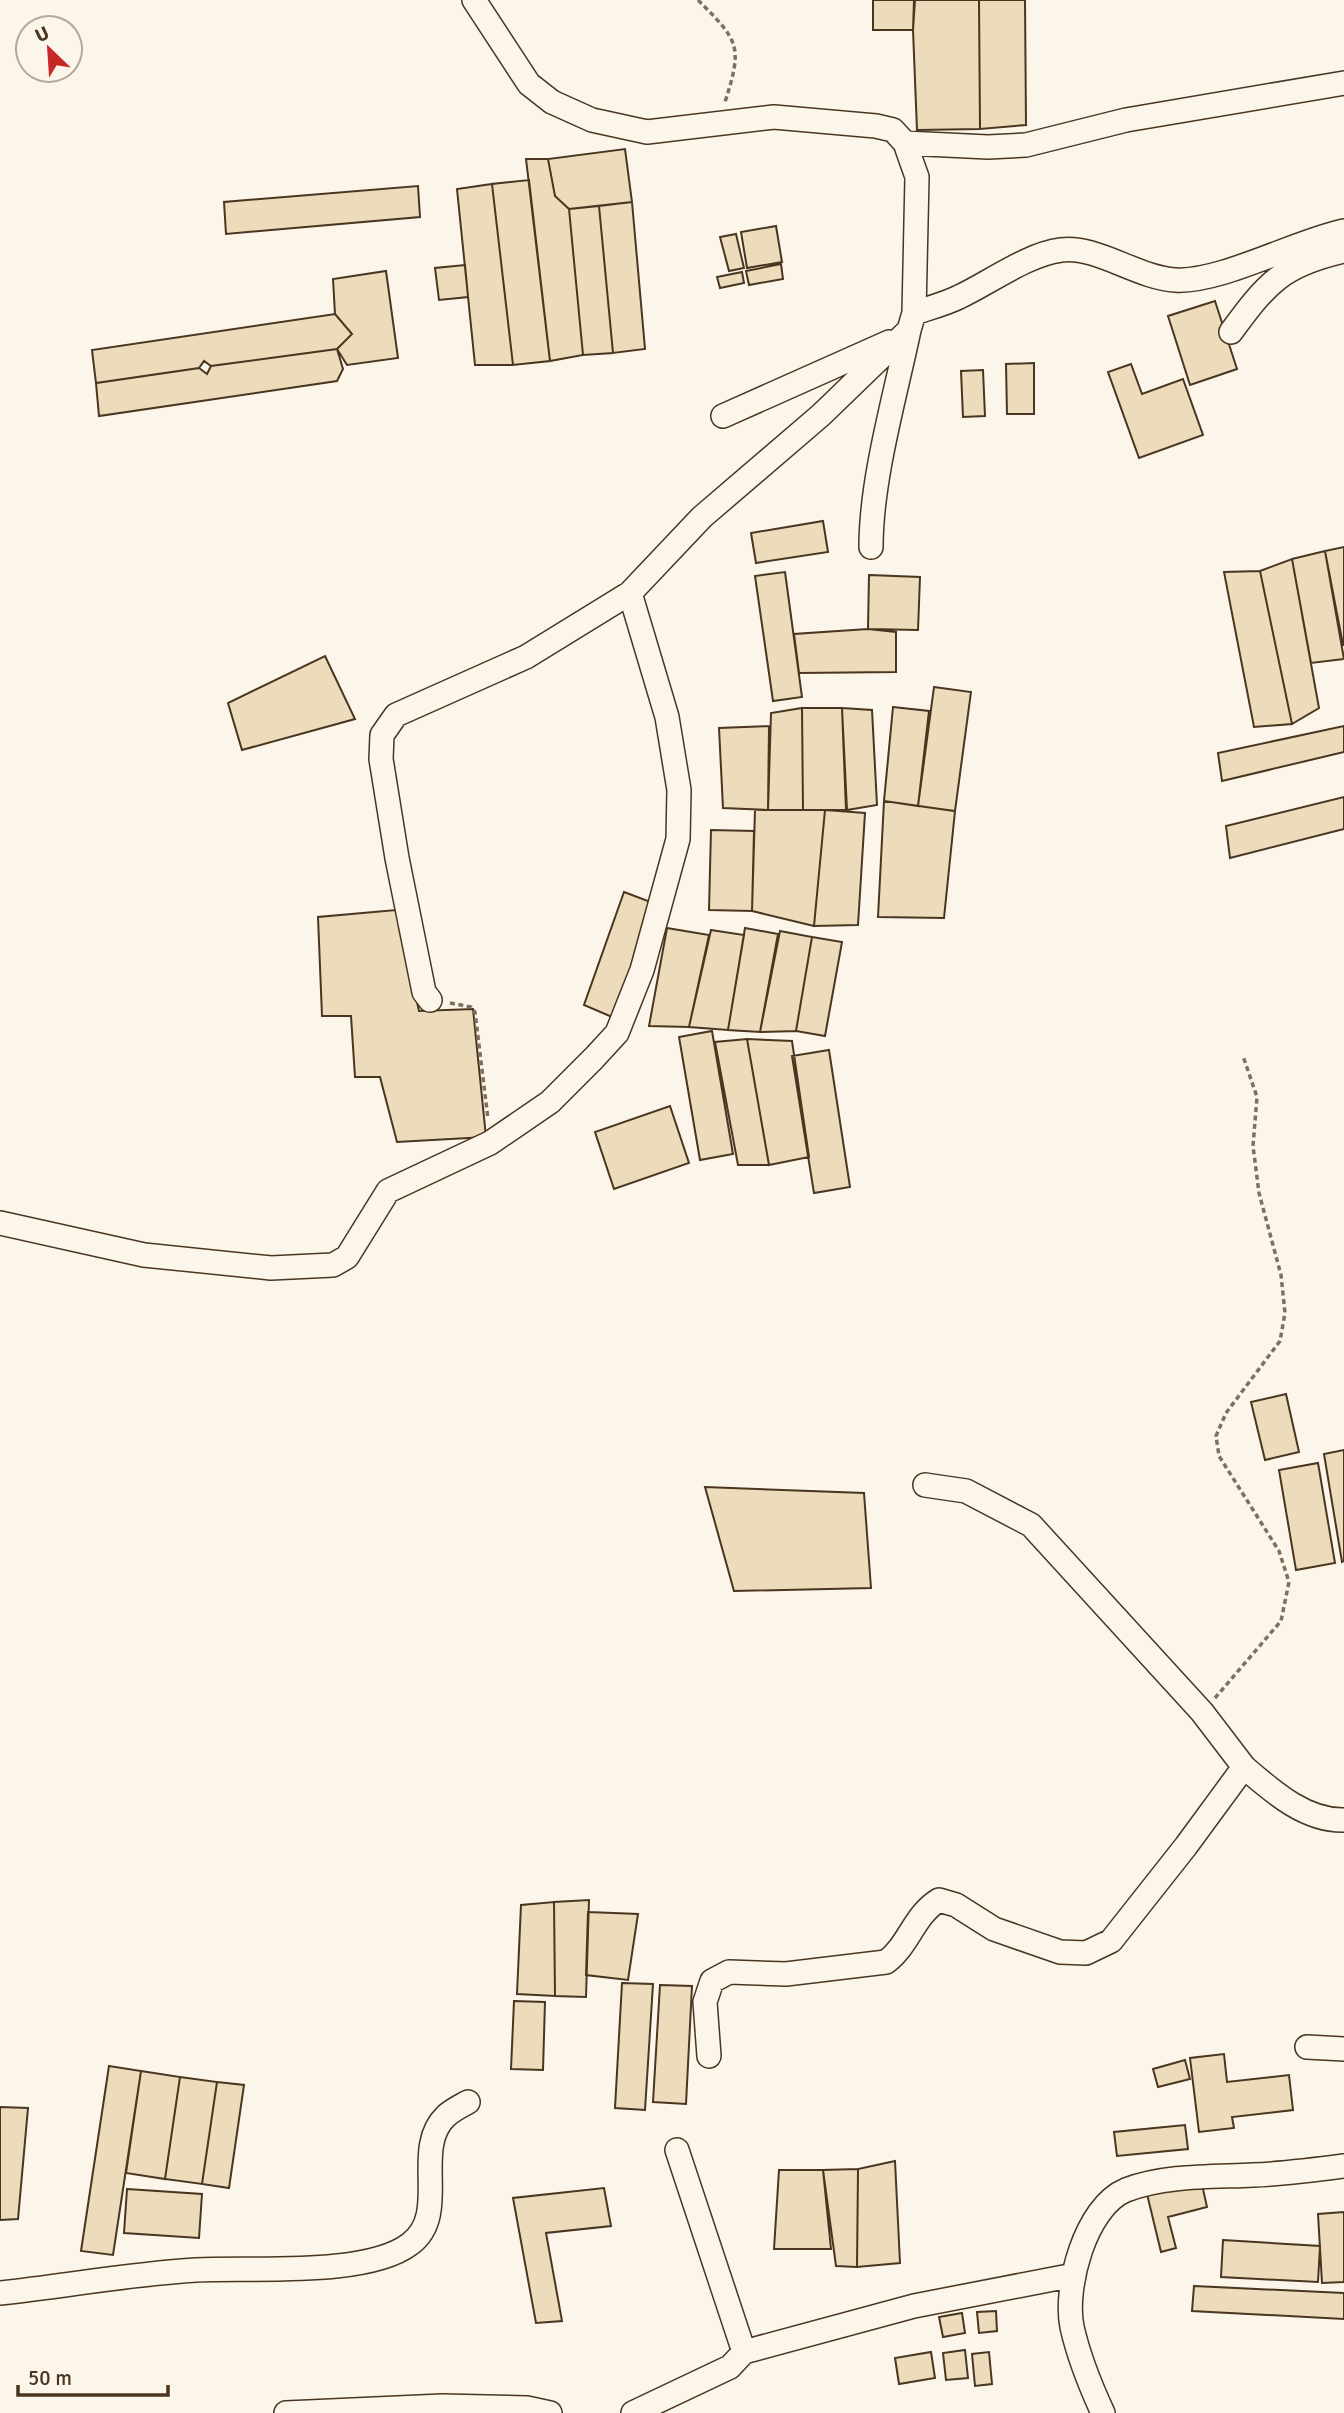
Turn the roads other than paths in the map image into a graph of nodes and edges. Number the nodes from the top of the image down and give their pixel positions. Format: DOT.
graph roads {
  1 [pos="474,0"];
  2 [pos="1344,83"];
  3 [pos="905,143"];
  4 [pos="1344,231"];
  5 [pos="1344,251"];
  6 [pos="909,326"];
  7 [pos="1231,332"];
  8 [pos="723,416"];
  9 [pos="871,547"];
  10 [pos="629,593"];
  11 [pos="430,1000"];
  12 [pos="0,1223"];
  13 [pos="925,1485"];
  14 [pos="1244,1767"];
  15 [pos="1344,1821"];
  16 [pos="1307,2047"];
  17 [pos="1344,2049"];
  18 [pos="709,2056"];
  19 [pos="468,2102"];
  20 [pos="677,2150"];
  21 [pos="1344,2166"];
  22 [pos="1074,2275"];
  23 [pos="0,2293"];
  24 [pos="744,2352"];
  25 [pos="286,2413"];
  26 [pos="550,2413"];
  27 [pos="633,2413"];
  28 [pos="1103,2413"];
  1 -- 3 [label="street"];
  2 -- 3 [label="street"];
  3 -- 6 [label="street"];
  4 -- 6 [label="street"];
  5 -- 7 [label="street"];
  6 -- 8 [label="street"];
  6 -- 9 [label="street"];
  6 -- 10 [label="street"];
  10 -- 11 [label="street"];
  10 -- 12 [label="street"];
  13 -- 14 [label="street"];
  14 -- 15 [label="street"];
  14 -- 18 [label="street"];
  16 -- 17 [label="street"];
  19 -- 23 [label="street"];
  20 -- 24 [label="street"];
  21 -- 22 [label="street"];
  22 -- 24 [label="street"];
  22 -- 28 [label="street"];
  24 -- 27 [label="street"];
  25 -- 26 [label="street"];
}
